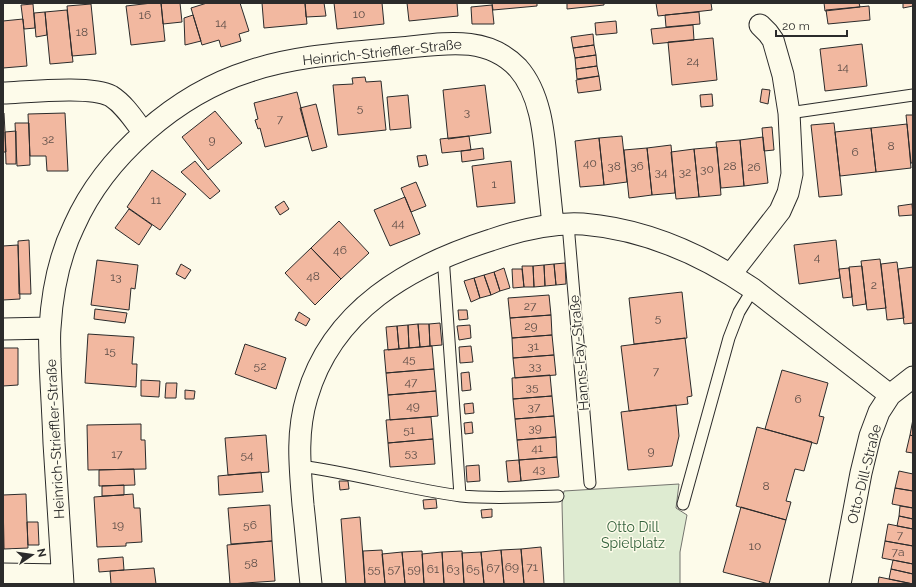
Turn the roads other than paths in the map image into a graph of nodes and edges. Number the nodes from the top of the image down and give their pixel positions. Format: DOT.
graph roads {
  1 [pos="760,25"];
  2 [pos="3,92"];
  3 [pos="913,95"];
  4 [pos="789,113"];
  5 [pos="144,133"];
  6 [pos="560,225"];
  7 [pos="443,256"];
  8 [pos="731,274"];
  9 [pos="753,289"];
  10 [pos="50,328"];
  11 [pos="3,329"];
  12 [pos="913,377"];
  13 [pos="890,395"];
  14 [pos="300,466"];
  15 [pos="590,483"];
  16 [pos="460,496"];
  17 [pos="558,496"];
  18 [pos="683,504"];
  19 [pos="3,574"];
  20 [pos="62,579"];
  21 [pos="311,584"];
  22 [pos="840,584"];
  1 -- 4 [label="street"];
  2 -- 5 [label="street"];
  3 -- 4 [label="lane"];
  4 -- 8 [label="street"];
  5 -- 6 [label="street, Heinrich-Strieffler-Straße"];
  5 -- 10 [label="street, Heinrich-Strieffler-Straße"];
  6 -- 7 [label="street"];
  6 -- 8 [label="street"];
  6 -- 15 [label="lane, Hanns-Fay-Straße"];
  7 -- 14 [label="street"];
  7 -- 16 [label="lane"];
  8 -- 9 [label="street"];
  9 -- 13 [label="street"];
  9 -- 18 [label="lane"];
  10 -- 11 [label="street"];
  10 -- 20 [label="street, Heinrich-Strieffler-Straße"];
  12 -- 13 [label="street, Otto-Dill-Straße"];
  13 -- 22 [label="street, Otto-Dill-Straße"];
  14 -- 16 [label="lane"];
  14 -- 21 [label="street"];
  16 -- 17 [label="lane"];
  19 -- 20 [label="street, Heinrich-Strieffler-Straße"];
}
